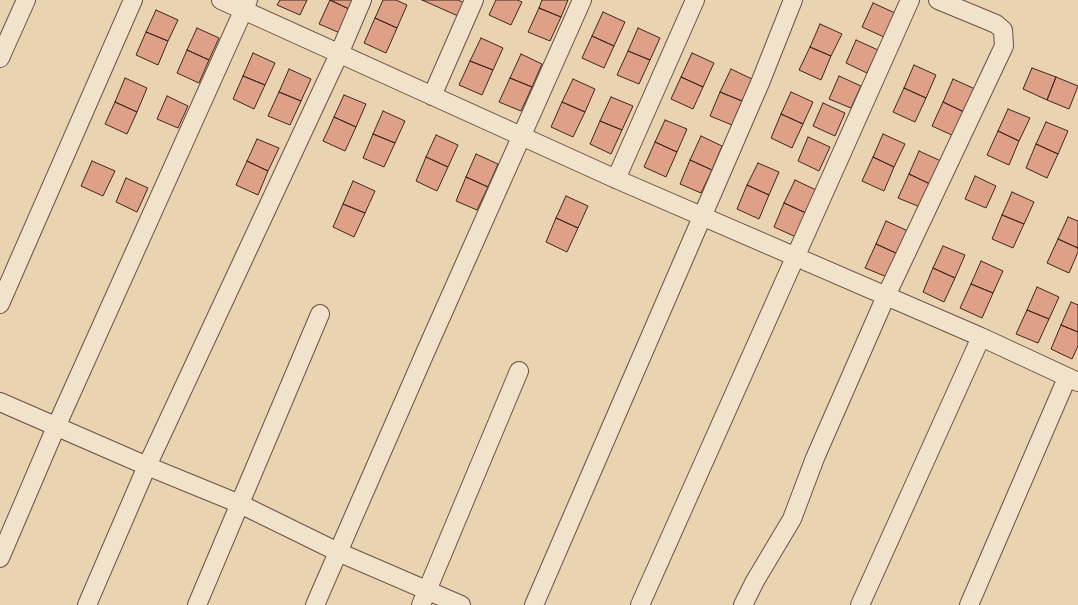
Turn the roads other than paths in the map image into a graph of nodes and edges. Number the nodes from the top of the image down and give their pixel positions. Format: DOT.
graph roads {
  1 [pos="26,0"];
  2 [pos="133,0"];
  3 [pos="222,0"];
  4 [pos="362,0"];
  5 [pos="474,0"];
  6 [pos="582,0"];
  7 [pos="694,0"];
  8 [pos="793,0"];
  9 [pos="910,0"];
  10 [pos="938,0"];
  11 [pos="246,5"];
  12 [pos="338,54"];
  13 [pos="0,58"];
  14 [pos="432,96"];
  15 [pos="521,136"];
  16 [pos="616,179"];
  17 [pos="702,217"];
  18 [pos="795,256"];
  19 [pos="886,296"];
  20 [pos="0,304"];
  21 [pos="320,314"];
  22 [pos="981,337"];
  23 [pos="519,371"];
  24 [pos="1073,380"];
  25 [pos="0,402"];
  26 [pos="56,427"];
  27 [pos="147,466"];
  28 [pos="240,504"];
  29 [pos="338,552"];
  30 [pos="0,558"];
  31 [pos="424,598"];
  32 [pos="87,605"];
  33 [pos="196,605"];
  34 [pos="315,605"];
  35 [pos="461,605"];
  36 [pos="534,605"];
  37 [pos="640,605"];
  38 [pos="743,605"];
  39 [pos="860,605"];
  40 [pos="969,605"];
  1 -- 13 [label="street"];
  2 -- 20 [label="street"];
  3 -- 11 [label="street"];
  4 -- 12 [label="street"];
  5 -- 14 [label="street"];
  6 -- 15 [label="street"];
  7 -- 16 [label="street"];
  8 -- 17 [label="street"];
  9 -- 18 [label="street"];
  10 -- 19 [label="street"];
  11 -- 12 [label="street"];
  11 -- 26 [label="street"];
  12 -- 14 [label="street"];
  12 -- 27 [label="street"];
  14 -- 15 [label="street"];
  15 -- 16 [label="street"];
  15 -- 29 [label="street"];
  16 -- 17 [label="street"];
  17 -- 18 [label="street"];
  17 -- 36 [label="street"];
  18 -- 19 [label="street"];
  18 -- 37 [label="street"];
  19 -- 22 [label="street"];
  19 -- 38 [label="street"];
  21 -- 28 [label="street"];
  22 -- 24 [label="street"];
  22 -- 39 [label="street"];
  23 -- 31 [label="street"];
  24 -- 40 [label="street"];
  25 -- 26 [label="street"];
  26 -- 27 [label="street"];
  26 -- 30 [label="street"];
  27 -- 28 [label="street"];
  27 -- 32 [label="street"];
  28 -- 29 [label="street"];
  28 -- 33 [label="street"];
  29 -- 31 [label="street"];
  29 -- 34 [label="street"];
  31 -- 35 [label="street"];
}
